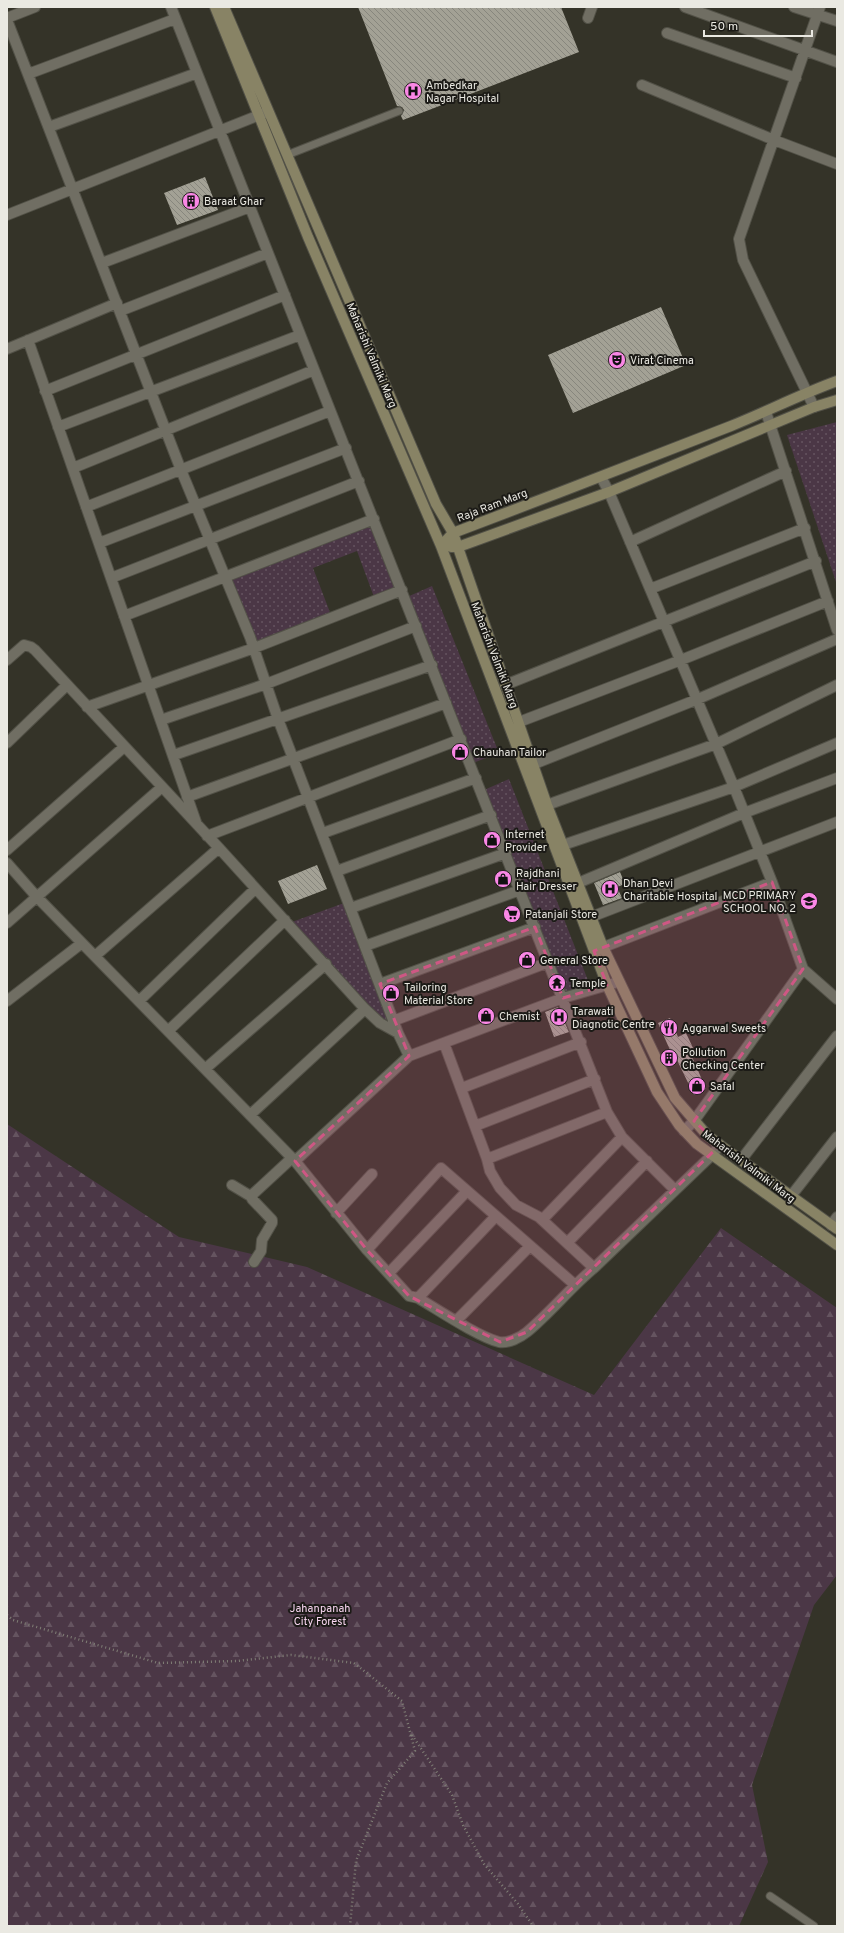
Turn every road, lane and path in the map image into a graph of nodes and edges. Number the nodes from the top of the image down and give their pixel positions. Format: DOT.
graph roads {
  1 [pos="35,7"];
  2 [pos="170,7"];
  3 [pos="215,7"];
  4 [pos="224,7"];
  5 [pos="592,7"];
  6 [pos="685,7"];
  7 [pos="794,7"];
  8 [pos="819,11"];
  9 [pos="588,18"];
  10 [pos="7,19"];
  11 [pos="176,20"];
  12 [pos="837,22"];
  13 [pos="667,33"];
  14 [pos="805,51"];
  15 [pos="837,62"];
  16 [pos="197,73"];
  17 [pos="28,74"];
  18 [pos="796,78"];
  19 [pos="642,85"];
  20 [pos="269,111"];
  21 [pos="399,111"];
  22 [pos="259,116"];
  23 [pos="49,127"];
  24 [pos="220,132"];
  25 [pos="774,140"];
  26 [pos="287,154"];
  27 [pos="837,164"];
  28 [pos="73,190"];
  29 [pos="250,207"];
  30 [pos="7,215"];
  31 [pos="268,253"];
  32 [pos="102,263"];
  33 [pos="285,295"];
  34 [pos="119,307"];
  35 [pos="300,335"];
  36 [pos="28,340"];
  37 [pos="7,349"];
  38 [pos="136,355"];
  39 [pos="314,370"];
  40 [pos="837,381"];
  41 [pos="46,391"];
  42 [pos="151,391"];
  43 [pos="807,392"];
  44 [pos="837,400"];
  45 [pos="814,407"];
  46 [pos="330,411"];
  47 [pos="766,412"];
  48 [pos="771,426"];
  49 [pos="58,427"];
  50 [pos="166,430"];
  51 [pos="346,448"];
  52 [pos="72,468"];
  53 [pos="181,470"];
  54 [pos="786,471"];
  55 [pos="601,477"];
  56 [pos="358,481"];
  57 [pos="609,492"];
  58 [pos="196,506"];
  59 [pos="86,507"];
  60 [pos="374,519"];
  61 [pos="804,528"];
  62 [pos="453,533"];
  63 [pos="210,539"];
  64 [pos="630,542"];
  65 [pos="99,543"];
  66 [pos="441,546"];
  67 [pos="458,548"];
  68 [pos="816,561"];
  69 [pos="225,577"];
  70 [pos="111,578"];
  71 [pos="650,589"];
  72 [pos="402,590"];
  73 [pos="828,601"];
  74 [pos="124,616"];
  75 [pos="665,620"];
  76 [pos="416,626"];
  77 [pos="837,630"];
  78 [pos="837,640"];
  79 [pos="254,648"];
  80 [pos="7,660"];
  81 [pos="681,660"];
  82 [pos="432,665"];
  83 [pos="266,684"];
  84 [pos="68,685"];
  85 [pos="505,685"];
  86 [pos="837,685"];
  87 [pos="149,686"];
  88 [pos="698,699"];
  89 [pos="446,703"];
  90 [pos="88,707"];
  91 [pos="278,719"];
  92 [pos="161,720"];
  93 [pos="519,722"];
  94 [pos="461,739"];
  95 [pos="7,743"];
  96 [pos="837,743"];
  97 [pos="716,744"];
  98 [pos="124,747"];
  99 [pos="174,755"];
  100 [pos="293,759"];
  101 [pos="534,764"];
  102 [pos="476,778"];
  103 [pos="837,778"];
  104 [pos="162,787"];
  105 [pos="734,787"];
  106 [pos="187,797"];
  107 [pos="308,797"];
  108 [pos="547,805"];
  109 [pos="744,813"];
  110 [pos="491,814"];
  111 [pos="837,822"];
  112 [pos="198,825"];
  113 [pos="323,833"];
  114 [pos="207,836"];
  115 [pos="563,845"];
  116 [pos="219,848"];
  117 [pos="7,850"];
  118 [pos="759,852"];
  119 [pos="506,853"];
  120 [pos="7,863"];
  121 [pos="337,871"];
  122 [pos="772,882"];
  123 [pos="578,883"];
  124 [pos="256,889"];
  125 [pos="520,890"];
  126 [pos="36,896"];
  127 [pos="351,908"];
  128 [pos="591,918"];
  129 [pos="284,920"];
  130 [pos="7,923"];
  131 [pos="535,928"];
  132 [pos="82,943"];
  133 [pos="365,946"];
  134 [pos="598,949"];
  135 [pos="95,956"];
  136 [pos="549,962"];
  137 [pos="326,964"];
  138 [pos="803,969"];
  139 [pos="618,982"];
  140 [pos="380,984"];
  141 [pos="607,984"];
  142 [pos="563,998"];
  143 [pos="837,999"];
  144 [pos="7,1001"];
  145 [pos="139,1001"];
  146 [pos="365,1009"];
  147 [pos="393,1021"];
  148 [pos="168,1031"];
  149 [pos="398,1032"];
  150 [pos="837,1036"];
  151 [pos="581,1042"];
  152 [pos="444,1043"];
  153 [pos="409,1056"];
  154 [pos="205,1069"];
  155 [pos="594,1079"];
  156 [pos="462,1088"];
  157 [pos="607,1112"];
  158 [pos="250,1115"];
  159 [pos="694,1121"];
  160 [pos="475,1126"];
  161 [pos="684,1131"];
  162 [pos="622,1137"];
  163 [pos="837,1137"];
  164 [pos="720,1145"];
  165 [pos="712,1155"];
  166 [pos="487,1159"];
  167 [pos="293,1160"];
  168 [pos="741,1160"];
  169 [pos="647,1161"];
  170 [pos="372,1174"];
  171 [pos="232,1184"];
  172 [pos="675,1190"];
  173 [pos="467,1191"];
  174 [pos="791,1196"];
  175 [pos="252,1197"];
  176 [pos="336,1213"];
  177 [pos="496,1216"];
  178 [pos="542,1220"];
  179 [pos="835,1223"];
  180 [pos="567,1243"];
  181 [pos="837,1245"];
  182 [pos="530,1246"];
  183 [pos="366,1250"];
  184 [pos="254,1262"];
  185 [pos="594,1268"];
  186 [pos="390,1273"];
  187 [pos="574,1284"];
  188 [pos="418,1298"];
  189 [pos="457,1320"];
  190 [pos="7,1615"];
  191 [pos="410,1733"];
  192 [pos="770,1896"];
  193 [pos="350,1926"];
  194 [pos="533,1926"];
  195 [pos="814,1926"];
  1 -- 10 [label="street"];
  2 -- 11 [label="street"];
  3 -- 22 [label="street, Maharishi Valmiki Marg"];
  4 -- 20 [label="street, Maharishi Valmiki Marg"];
  5 -- 9 [label="street"];
  6 -- 14 [label="street"];
  7 -- 8 [label="street"];
  8 -- 12 [label="street"];
  8 -- 14 [label="street"];
  10 -- 17 [label="street"];
  11 -- 16 [label="street"];
  11 -- 17 [label="street"];
  13 -- 18 [label="street"];
  14 -- 15 [label="street"];
  14 -- 18 [label="street"];
  16 -- 23 [label="street"];
  16 -- 24 [label="street"];
  17 -- 23 [label="street"];
  18 -- 25 [label="street"];
  19 -- 25 [label="street"];
  20 -- 22 [label="street"];
  20 -- 26 [label="street, Maharishi Valmiki Marg"];
  21 -- 26 [label="lane"];
  22 -- 24 [label="street"];
  22 -- 66 [label="street, Maharishi Valmiki Marg"];
  23 -- 28 [label="street"];
  24 -- 28 [label="street"];
  24 -- 29 [label="street"];
  25 -- 27 [label="street"];
  25 -- 43 [label="street"];
  26 -- 62 [label="street, Maharishi Valmiki Marg"];
  28 -- 30 [label="street"];
  28 -- 32 [label="street"];
  29 -- 31 [label="street"];
  29 -- 32 [label="street"];
  31 -- 33 [label="street"];
  31 -- 34 [label="street"];
  32 -- 34 [label="street"];
  33 -- 35 [label="street"];
  33 -- 38 [label="street"];
  34 -- 36 [label="street"];
  34 -- 38 [label="street"];
  35 -- 39 [label="street"];
  35 -- 42 [label="street"];
  36 -- 37 [label="street"];
  36 -- 41 [label="street"];
  38 -- 41 [label="street"];
  38 -- 42 [label="street"];
  39 -- 46 [label="street"];
  39 -- 50 [label="street"];
  40 -- 43 [label="street, Raja Ram Marg"];
  41 -- 49 [label="street"];
  42 -- 49 [label="street"];
  42 -- 50 [label="street"];
  43 -- 45 [label="street"];
  43 -- 47 [label="street, Raja Ram Marg"];
  44 -- 45 [label="street"];
  45 -- 48 [label="street"];
  46 -- 51 [label="street"];
  46 -- 53 [label="street"];
  47 -- 48 [label="street"];
  47 -- 55 [label="street, Raja Ram Marg"];
  48 -- 54 [label="street"];
  48 -- 57 [label="street"];
  49 -- 52 [label="street"];
  50 -- 52 [label="street"];
  50 -- 53 [label="street"];
  51 -- 56 [label="street"];
  51 -- 58 [label="street"];
  52 -- 59 [label="street"];
  53 -- 58 [label="street"];
  53 -- 59 [label="street"];
  54 -- 61 [label="street"];
  54 -- 64 [label="street"];
  55 -- 57 [label="street"];
  55 -- 62 [label="street, Raja Ram Marg"];
  56 -- 60 [label="street"];
  56 -- 63 [label="street"];
  57 -- 64 [label="street"];
  57 -- 67 [label="street"];
  58 -- 63 [label="street"];
  58 -- 65 [label="street"];
  59 -- 65 [label="street"];
  60 -- 69 [label="street"];
  60 -- 72 [label="street"];
  61 -- 68 [label="street"];
  61 -- 71 [label="street"];
  62 -- 66 [label="street, Raja Ram Marg"];
  62 -- 67 [label="street, Maharishi Valmiki Marg"];
  63 -- 69 [label="street"];
  63 -- 70 [label="street"];
  64 -- 71 [label="street"];
  65 -- 70 [label="street"];
  66 -- 67 [label="street"];
  66 -- 134 [label="street, Maharishi Valmiki Marg"];
  67 -- 85 [label="street, Maharishi Valmiki Marg"];
  68 -- 73 [label="street"];
  68 -- 75 [label="street"];
  69 -- 74 [label="street"];
  69 -- 79 [label="street"];
  70 -- 74 [label="street"];
  71 -- 75 [label="street"];
  72 -- 76 [label="street"];
  72 -- 79 [label="street"];
  73 -- 77 [label="street"];
  73 -- 81 [label="street"];
  74 -- 87 [label="street"];
  75 -- 81 [label="street"];
  75 -- 85 [label="street"];
  76 -- 82 [label="street"];
  76 -- 83 [label="street"];
  78 -- 88 [label="street"];
  79 -- 83 [label="street"];
  79 -- 87 [label="street"];
  80 -- 84 [label="street"];
  81 -- 88 [label="street"];
  81 -- 93 [label="street"];
  82 -- 89 [label="street"];
  82 -- 91 [label="street"];
  83 -- 91 [label="street"];
  83 -- 92 [label="street"];
  84 -- 90 [label="street"];
  84 -- 95 [label="street"];
  85 -- 93 [label="street, Maharishi Valmiki Marg"];
  86 -- 97 [label="street"];
  87 -- 90 [label="street"];
  87 -- 92 [label="street"];
  88 -- 97 [label="street"];
  88 -- 101 [label="street"];
  89 -- 94 [label="street"];
  89 -- 100 [label="street"];
  90 -- 98 [label="street"];
  91 -- 99 [label="street"];
  91 -- 100 [label="street"];
  92 -- 99 [label="street"];
  93 -- 101 [label="street, Maharishi Valmiki Marg"];
  94 -- 102 [label="street"];
  94 -- 107 [label="street"];
  96 -- 105 [label="street"];
  97 -- 105 [label="street"];
  97 -- 108 [label="street"];
  98 -- 104 [label="street"];
  98 -- 117 [label="street"];
  99 -- 106 [label="street"];
  100 -- 106 [label="street"];
  100 -- 107 [label="street"];
  101 -- 108 [label="street, Maharishi Valmiki Marg"];
  102 -- 110 [label="street"];
  102 -- 113 [label="street"];
  103 -- 109 [label="street"];
  104 -- 112 [label="street"];
  104 -- 126 [label="street"];
  105 -- 109 [label="street"];
  105 -- 115 [label="street"];
  106 -- 112 [label="street"];
  107 -- 113 [label="street"];
  107 -- 114 [label="street"];
  108 -- 115 [label="street, Maharishi Valmiki Marg"];
  109 -- 118 [label="street"];
  109 -- 123 [label="street"];
  110 -- 119 [label="street"];
  110 -- 121 [label="street"];
  111 -- 118 [label="street"];
  112 -- 114 [label="street"];
  113 -- 121 [label="street"];
  114 -- 116 [label="street"];
  115 -- 123 [label="street, Maharishi Valmiki Marg"];
  116 -- 124 [label="street"];
  116 -- 135 [label="street"];
  118 -- 122 [label="street"];
  118 -- 128 [label="street"];
  119 -- 125 [label="street"];
  119 -- 127 [label="street"];
  120 -- 126 [label="street"];
  121 -- 127 [label="street"];
  122 -- 134 [label="street"];
  122 -- 138 [label="street"];
  123 -- 128 [label="street, Maharishi Valmiki Marg"];
  124 -- 129 [label="street"];
  124 -- 145 [label="street"];
  125 -- 131 [label="street"];
  125 -- 133 [label="street"];
  126 -- 130 [label="street"];
  126 -- 132 [label="street"];
  127 -- 133 [label="street"];
  128 -- 134 [label="street, Maharishi Valmiki Marg"];
  129 -- 137 [label="street"];
  129 -- 148 [label="street"];
  131 -- 136 [label="street"];
  131 -- 140 [label="street"];
  132 -- 135 [label="street"];
  132 -- 144 [label="street"];
  133 -- 140 [label="street"];
  134 -- 139 [label="street, Maharishi Valmiki Marg"];
  134 -- 141 [label="street, Maharishi Valmiki Marg"];
  135 -- 145 [label="street"];
  136 -- 142 [label="street"];
  136 -- 147 [label="street"];
  137 -- 146 [label="street"];
  137 -- 154 [label="street"];
  138 -- 143 [label="street"];
  138 -- 159 [label="street"];
  139 -- 141 [label="street"];
  139 -- 159 [label="street, Maharishi Valmiki Marg"];
  140 -- 147 [label="street"];
  141 -- 142 [label="street"];
  141 -- 161 [label="street, Maharishi Valmiki Marg"];
  142 -- 151 [label="street"];
  142 -- 152 [label="street"];
  145 -- 148 [label="street"];
  146 -- 149 [label="street"];
  146 -- 158 [label="street"];
  147 -- 149 [label="street"];
  148 -- 154 [label="street"];
  149 -- 153 [label="street"];
  150 -- 168 [label="street"];
  151 -- 155 [label="street"];
  151 -- 156 [label="street"];
  152 -- 153 [label="street"];
  152 -- 156 [label="street"];
  153 -- 167 [label="street"];
  154 -- 158 [label="street"];
  155 -- 157 [label="street"];
  155 -- 160 [label="street"];
  156 -- 160 [label="street"];
  157 -- 162 [label="street"];
  157 -- 166 [label="street"];
  158 -- 167 [label="street"];
  159 -- 161 [label="street"];
  159 -- 164 [label="street, Maharishi Valmiki Marg"];
  160 -- 166 [label="street"];
  161 -- 165 [label="street, Maharishi Valmiki Marg"];
  162 -- 169 [label="street"];
  162 -- 178 [label="street"];
  163 -- 174 [label="street"];
  164 -- 165 [label="street"];
  164 -- 168 [label="street, Maharishi Valmiki Marg"];
  165 -- 172 [label="street"];
  165 -- 181 [label="street, Maharishi Valmiki Marg"];
  166 -- 178 [label="street"];
  167 -- 175 [label="street"];
  167 -- 176 [label="street"];
  168 -- 174 [label="street, Maharishi Valmiki Marg"];
  169 -- 172 [label="street"];
  169 -- 180 [label="street"];
  170 -- 176 [label="street"];
  171 -- 175 [label="street"];
  172 -- 185 [label="street"];
  173 -- 177 [label="street"];
  173 -- 183 [label="street"];
  173 -- 186 [label="street"];
  174 -- 179 [label="street, Maharishi Valmiki Marg"];
  175 -- 184 [label="street"];
  176 -- 183 [label="street"];
  177 -- 182 [label="street"];
  177 -- 188 [label="street"];
  178 -- 180 [label="street"];
  180 -- 185 [label="street"];
  182 -- 187 [label="street"];
  182 -- 189 [label="street"];
  183 -- 186 [label="street"];
  185 -- 187 [label="street"];
  186 -- 188 [label="street"];
  187 -- 189 [label="street"];
  188 -- 189 [label="street"];
  190 -- 191 [label="path"];
  191 -- 193 [label="path"];
  191 -- 194 [label="path"];
  192 -- 195 [label="lane"];
}
